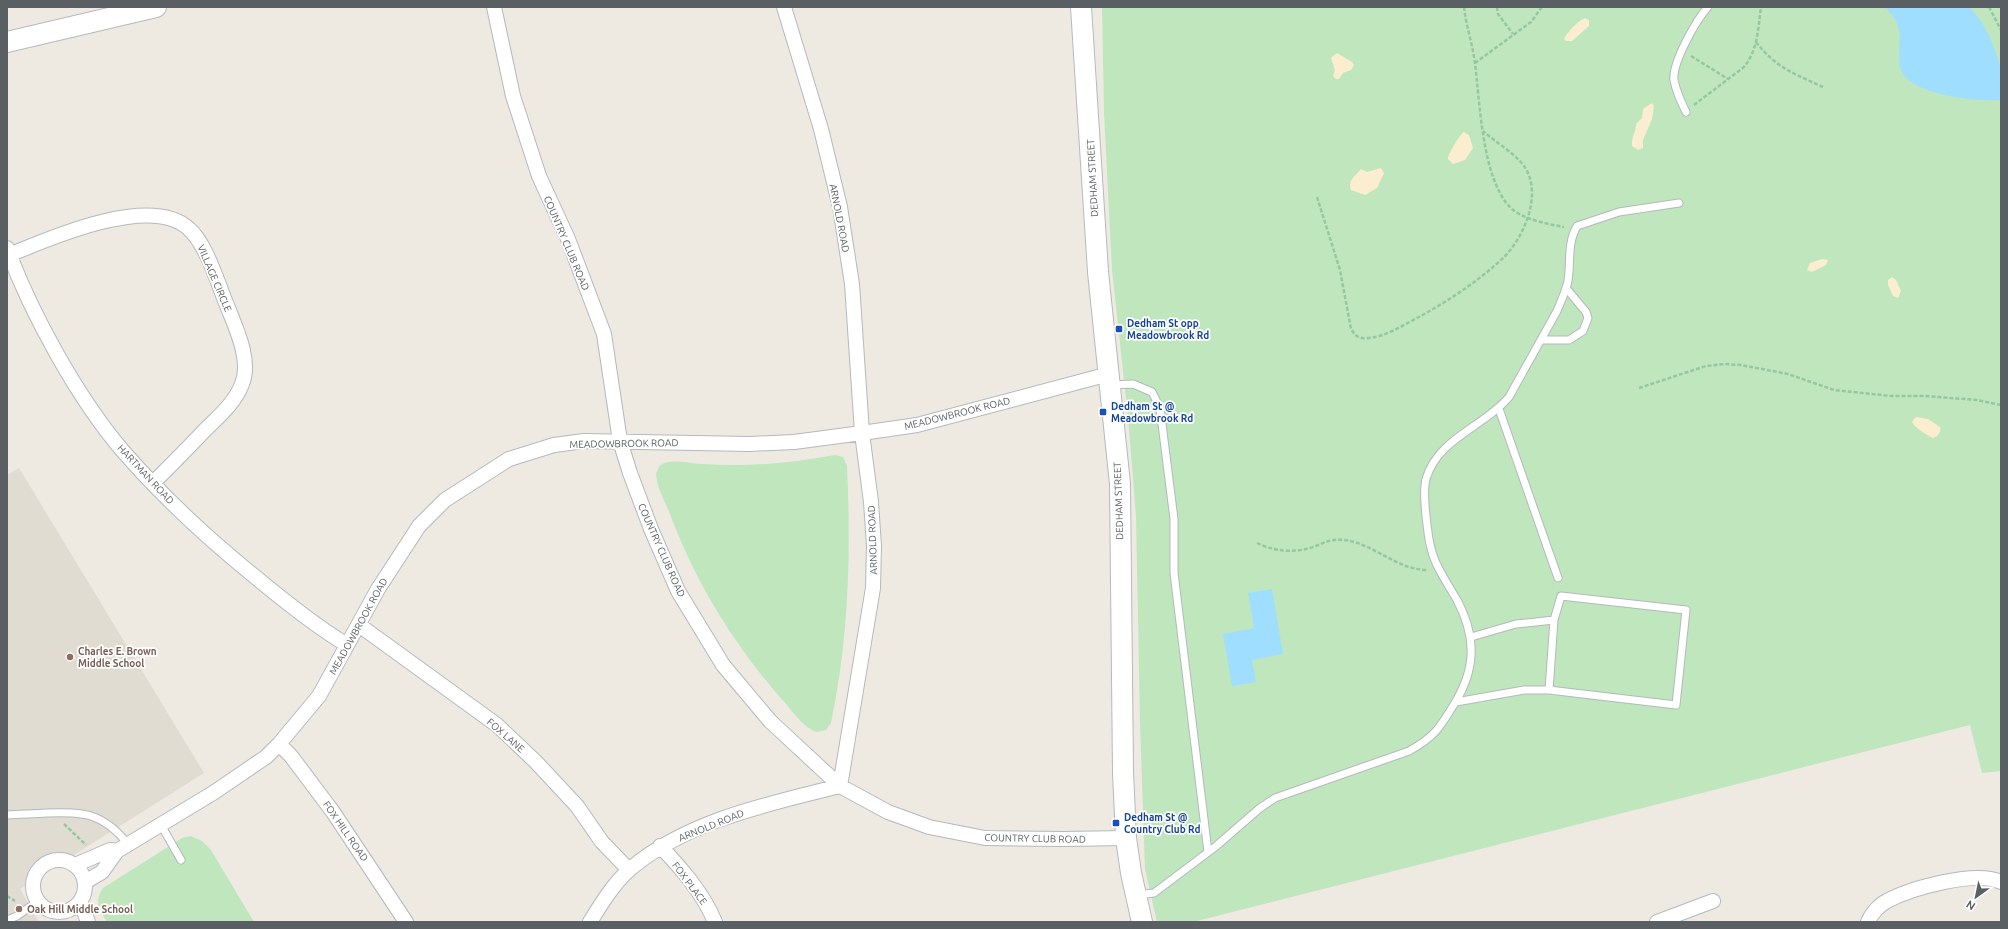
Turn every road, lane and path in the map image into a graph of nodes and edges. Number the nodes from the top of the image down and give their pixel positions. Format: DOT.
graph roads {
  1 [pos="156,7"];
  2 [pos="494,7"];
  3 [pos="784,7"];
  4 [pos="1082,7"];
  5 [pos="1464,7"];
  6 [pos="1497,7"];
  7 [pos="1542,7"];
  8 [pos="1708,7"];
  9 [pos="1761,7"];
  10 [pos="1989,7"];
  11 [pos="2001,30"];
  12 [pos="1513,34"];
  13 [pos="7,42"];
  14 [pos="1756,42"];
  15 [pos="1682,50"];
  16 [pos="1475,63"];
  17 [pos="1728,79"];
  18 [pos="1823,87"];
  19 [pos="1686,112"];
  20 [pos="1483,131"];
  21 [pos="1317,197"];
  22 [pos="1679,203"];
  23 [pos="1528,218"];
  24 [pos="1575,229"];
  25 [pos="8,251"];
  26 [pos="1566,288"];
  27 [pos="1541,340"];
  28 [pos="1109,380"];
  29 [pos="1639,388"];
  30 [pos="2001,405"];
  31 [pos="1499,409"];
  32 [pos="862,433"];
  33 [pos="620,440"];
  34 [pos="153,483"];
  35 [pos="1257,543"];
  36 [pos="1440,570"];
  37 [pos="1558,578"];
  38 [pos="1554,620"];
  39 [pos="359,625"];
  40 [pos="1471,637"];
  41 [pos="347,645"];
  42 [pos="1549,690"];
  43 [pos="1456,702"];
  44 [pos="279,744"];
  45 [pos="840,786"];
  46 [pos="7,815"];
  47 [pos="62,822"];
  48 [pos="161,825"];
  49 [pos="1126,838"];
  50 [pos="660,846"];
  51 [pos="123,848"];
  52 [pos="90,849"];
  53 [pos="1208,852"];
  54 [pos="181,860"];
  55 [pos="75,865"];
  56 [pos="629,870"];
  57 [pos="85,882"];
  58 [pos="2001,882"];
  59 [pos="7,896"];
  60 [pos="1136,896"];
  61 [pos="38,900"];
  62 [pos="14,901"];
  63 [pos="80,901"];
  64 [pos="1713,901"];
  65 [pos="62,917"];
  66 [pos="7,920"];
  67 [pos="88,922"];
  68 [pos="406,922"];
  69 [pos="590,922"];
  70 [pos="715,922"];
  71 [pos="1142,922"];
  72 [pos="1656,922"];
  73 [pos="1868,922"];
  1 -- 13 [label="main road"];
  2 -- 33 [label="street, COUNTRY CLUB ROAD"];
  3 -- 32 [label="street, ARNOLD ROAD"];
  4 -- 28 [label="main road, DEDHAM STREET"];
  5 -- 16 [label="path"];
  6 -- 12 [label="path"];
  7 -- 12 [label="path"];
  8 -- 15 [label="lane"];
  9 -- 14 [label="path"];
  10 -- 11 [label="path"];
  12 -- 16 [label="path"];
  14 -- 17 [label="path"];
  14 -- 18 [label="path"];
  15 -- 17 [label="path"];
  15 -- 19 [label="lane"];
  16 -- 20 [label="path"];
  17 -- 19 [label="path"];
  20 -- 23 [label="path"];
  20 -- 23 [label="path"];
  21 -- 23 [label="path"];
  22 -- 24 [label="lane"];
  23 -- 24 [label="path"];
  24 -- 26 [label="lane"];
  25 -- 34 [label="street, HARTMAN ROAD"];
  25 -- 34 [label="street, VILLAGE CIRCLE"];
  26 -- 27 [label="lane"];
  26 -- 27 [label="lane"];
  27 -- 31 [label="lane"];
  28 -- 32 [label="street, MEADOWBROOK ROAD"];
  28 -- 49 [label="main road, DEDHAM STREET"];
  28 -- 53 [label="lane"];
  29 -- 30 [label="path"];
  31 -- 36 [label="lane"];
  31 -- 37 [label="lane"];
  32 -- 33 [label="street, MEADOWBROOK ROAD"];
  32 -- 45 [label="street, ARNOLD ROAD"];
  33 -- 39 [label="street, MEADOWBROOK ROAD"];
  33 -- 45 [label="street, COUNTRY CLUB ROAD"];
  34 -- 41 [label="street, HARTMAN ROAD"];
  35 -- 36 [label="path"];
  36 -- 40 [label="lane"];
  38 -- 40 [label="lane"];
  38 -- 42 [label="lane"];
  38 -- 42 [label="lane"];
  39 -- 41 [label="street, MEADOWBROOK ROAD"];
  39 -- 56 [label="street, FOX LANE"];
  40 -- 43 [label="lane"];
  41 -- 44 [label="street, MEADOWBROOK ROAD"];
  42 -- 43 [label="lane"];
  43 -- 53 [label="lane"];
  44 -- 48 [label="street, MEADOWBROOK ROAD"];
  44 -- 68 [label="street, FOX HILL ROAD"];
  45 -- 49 [label="street, COUNTRY CLUB ROAD"];
  45 -- 50 [label="street, ARNOLD ROAD"];
  46 -- 51 [label="lane"];
  47 -- 52 [label="path"];
  48 -- 51 [label="street, MEADOWBROOK ROAD"];
  48 -- 54 [label="lane"];
  49 -- 60 [label="main road, DEDHAM STREET"];
  50 -- 56 [label="street, ARNOLD ROAD"];
  50 -- 70 [label="street, FOX PLACE"];
  51 -- 55 [label="street, MEADOWBROOK ROAD"];
  51 -- 57 [label="street, MEADOWBROOK ROAD"];
  53 -- 60 [label="lane"];
  55 -- 57 [label="street"];
  55 -- 61 [label="street"];
  56 -- 69 [label="street, ARNOLD ROAD"];
  57 -- 63 [label="street"];
  58 -- 73 [label="street"];
  59 -- 62 [label="path"];
  60 -- 71 [label="main road, DEDHAM STREET"];
  61 -- 65 [label="street"];
  61 -- 66 [label="lane"];
  63 -- 65 [label="street"];
  63 -- 67 [label="street"];
  64 -- 72 [label="street"];
}
